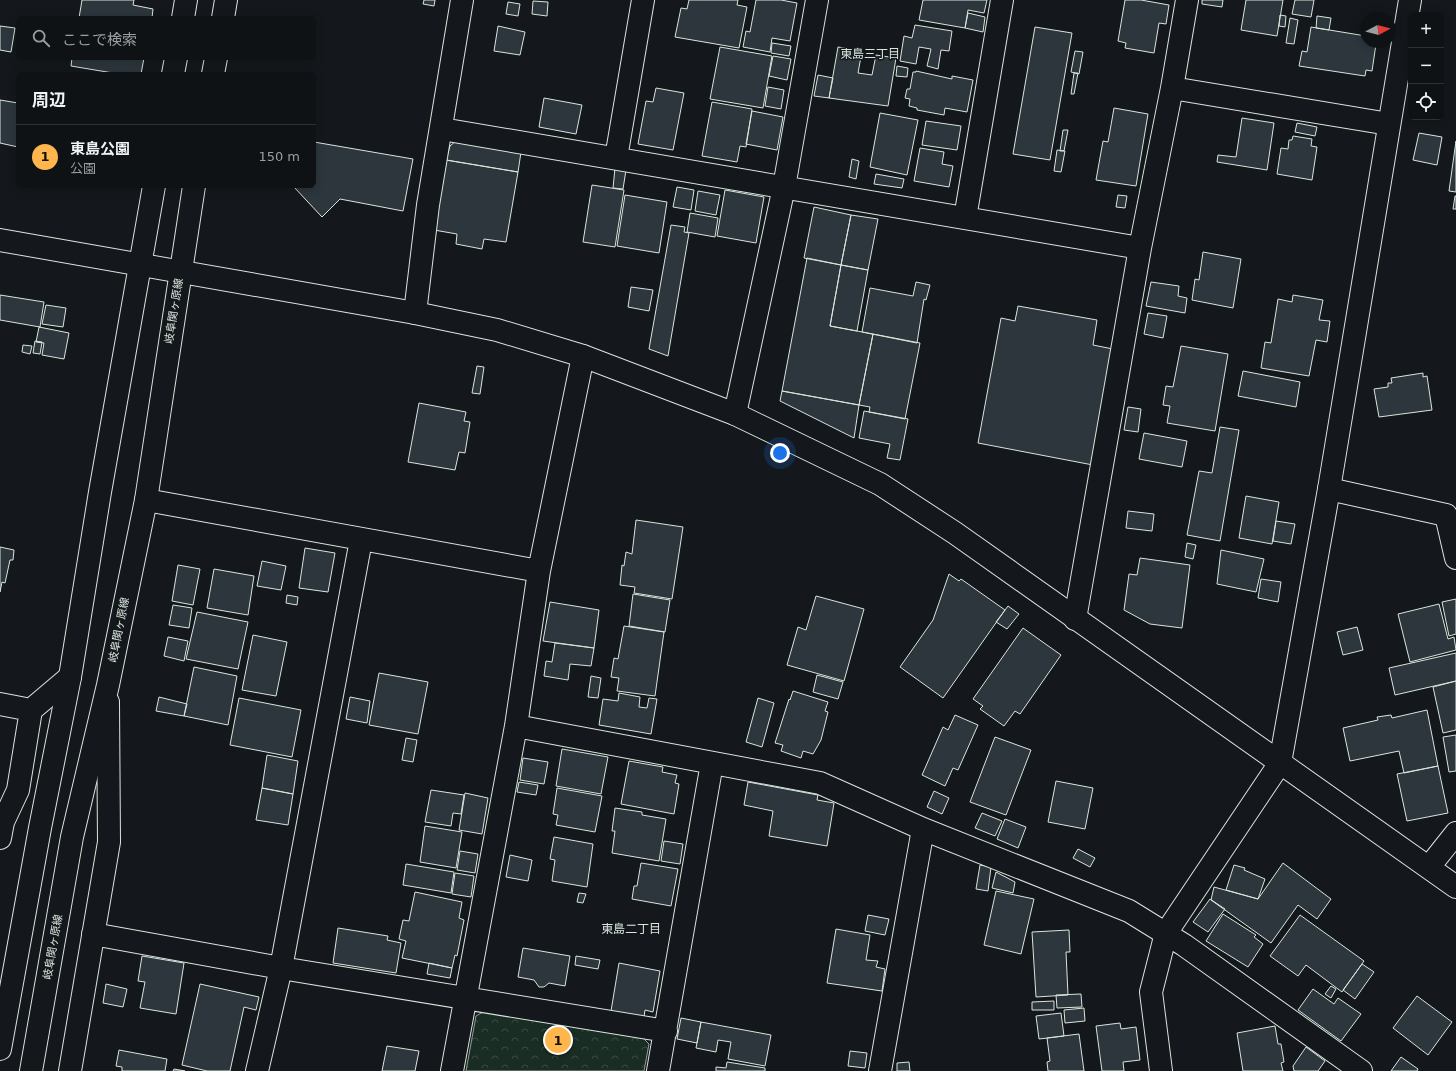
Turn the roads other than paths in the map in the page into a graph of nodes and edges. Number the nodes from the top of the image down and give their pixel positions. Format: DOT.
graph roads {
  1 [pos="186,0"];
  2 [pos="226,0"];
  3 [pos="462,0"];
  4 [pos="643,0"];
  5 [pos="817,0"];
  6 [pos="1002,0"];
  7 [pos="1187,0"];
  8 [pos="1410,0"];
  9 [pos="183,16"];
  10 [pos="223,16"];
  11 [pos="176,60"];
  12 [pos="216,60"];
  13 [pos="173,72"];
  14 [pos="213,72"];
  15 [pos="1172,88"];
  16 [pos="1390,124"];
  17 [pos="442,129"];
  18 [pos="616,158"];
  19 [pos="784,187"];
  20 [pos="154,188"];
  21 [pos="194,188"];
  22 [pos="966,218"];
  23 [pos="0,240"];
  24 [pos="1140,248"];
  25 [pos="140,265"];
  26 [pos="180,270"];
  27 [pos="415,313"];
  28 [pos="583,356"];
  29 [pos="735,414"];
  30 [pos="1329,489"];
  31 [pos="146,500"];
  32 [pos="1451,514"];
  33 [pos="361,540"];
  34 [pos="1456,558"];
  35 [pos="539,571"];
  36 [pos="1075,619"];
  37 [pos="70,677"];
  38 [pos="108,686"];
  39 [pos="0,704"];
  40 [pos="31,710"];
  41 [pos="516,726"];
  42 [pos="712,763"];
  43 [pos="1280,763"];
  44 [pos="924,829"];
  45 [pos="1456,833"];
  46 [pos="0,838"];
  47 [pos="1429,867"];
  48 [pos="1456,887"];
  49 [pos="1166,933"];
  50 [pos="93,934"];
  51 [pos="281,968"];
  52 [pos="465,998"];
  53 [pos="666,1031"];
  54 [pos="0,1049"];
  55 [pos="31,1071"];
  56 [pos="70,1071"];
  57 [pos="257,1071"];
  58 [pos="452,1071"];
  59 [pos="658,1071"];
  60 [pos="880,1071"];
  61 [pos="1161,1071"];
  62 [pos="1362,1071"];
  1 -- 9 [label="street"];
  2 -- 10 [label="street"];
  3 -- 17 [label="street"];
  4 -- 18 [label="street"];
  5 -- 19 [label="street"];
  6 -- 22 [label="street"];
  7 -- 15 [label="street"];
  8 -- 16 [label="street"];
  11 -- 13 [label="street"];
  12 -- 14 [label="street"];
  15 -- 16 [label="street"];
  15 -- 24 [label="street"];
  16 -- 30 [label="street"];
  17 -- 18 [label="street"];
  17 -- 27 [label="street"];
  18 -- 19 [label="street"];
  19 -- 22 [label="street"];
  19 -- 29 [label="street"];
  20 -- 25 [label="street"];
  21 -- 26 [label="street, 岐阜関ヶ原線"];
  22 -- 24 [label="street"];
  23 -- 25 [label="street"];
  24 -- 36 [label="street"];
  25 -- 26 [label="street"];
  25 -- 37 [label="street"];
  26 -- 27 [label="street"];
  26 -- 31 [label="street, 岐阜関ヶ原線"];
  27 -- 28 [label="street"];
  28 -- 29 [label="street"];
  28 -- 35 [label="street"];
  29 -- 36 [label="street"];
  30 -- 32 [label="street"];
  30 -- 43 [label="street"];
  31 -- 33 [label="street"];
  31 -- 38 [label="street, 岐阜関ヶ原線"];
  32 -- 34 [label="street"];
  33 -- 35 [label="street"];
  33 -- 51 [label="street"];
  35 -- 41 [label="street"];
  36 -- 43 [label="street"];
  37 -- 40 [label="street"];
  37 -- 54 [label="street"];
  38 -- 50 [label="street"];
  38 -- 55 [label="street, 岐阜関ヶ原線"];
  39 -- 40 [label="street"];
  40 -- 46 [label="street"];
  41 -- 42 [label="street"];
  41 -- 52 [label="street"];
  42 -- 44 [label="street"];
  42 -- 53 [label="street"];
  43 -- 47 [label="street"];
  43 -- 49 [label="street"];
  44 -- 49 [label="street"];
  44 -- 60 [label="street"];
  45 -- 47 [label="street"];
  47 -- 48 [label="street"];
  49 -- 61 [label="street"];
  49 -- 62 [label="street"];
  50 -- 51 [label="street"];
  50 -- 56 [label="street"];
  51 -- 52 [label="street"];
  51 -- 57 [label="street"];
  52 -- 53 [label="street"];
  52 -- 58 [label="street"];
  53 -- 59 [label="street"];
}
